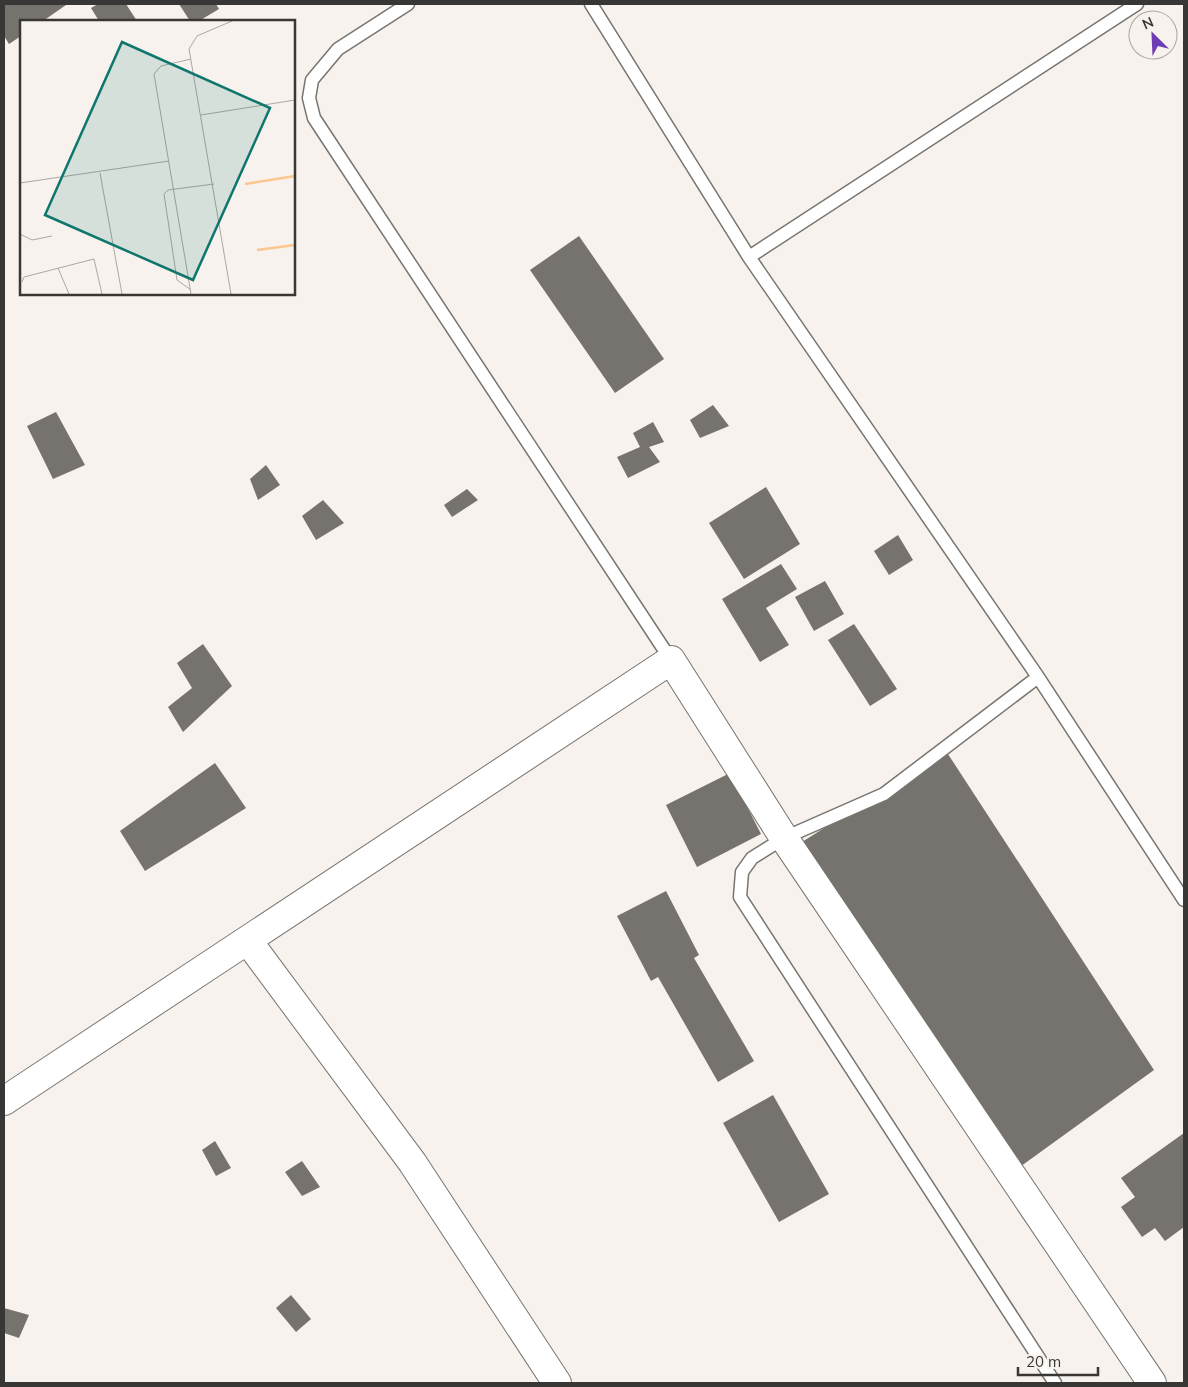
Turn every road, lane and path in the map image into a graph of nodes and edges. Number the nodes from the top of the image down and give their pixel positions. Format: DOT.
graph roads {
  1 [pos="408,4"];
  2 [pos="591,4"];
  3 [pos="1137,4"];
  4 [pos="749,257"];
  5 [pos="671,660"];
  6 [pos="1038,677"];
  7 [pos="784,838"];
  8 [pos="1184,900"];
  9 [pos="248,941"];
  10 [pos="4,1101"];
  11 [pos="557,1383"];
  12 [pos="1054,1383"];
  13 [pos="1152,1383"];
  1 -- 5 [label="lane"];
  2 -- 4 [label="lane"];
  3 -- 4 [label="lane"];
  4 -- 6 [label="lane"];
  5 -- 7 [label="street"];
  5 -- 9 [label="street"];
  6 -- 7 [label="lane"];
  6 -- 8 [label="lane"];
  7 -- 12 [label="lane"];
  7 -- 13 [label="street"];
  9 -- 10 [label="street"];
  9 -- 11 [label="street"];
}
